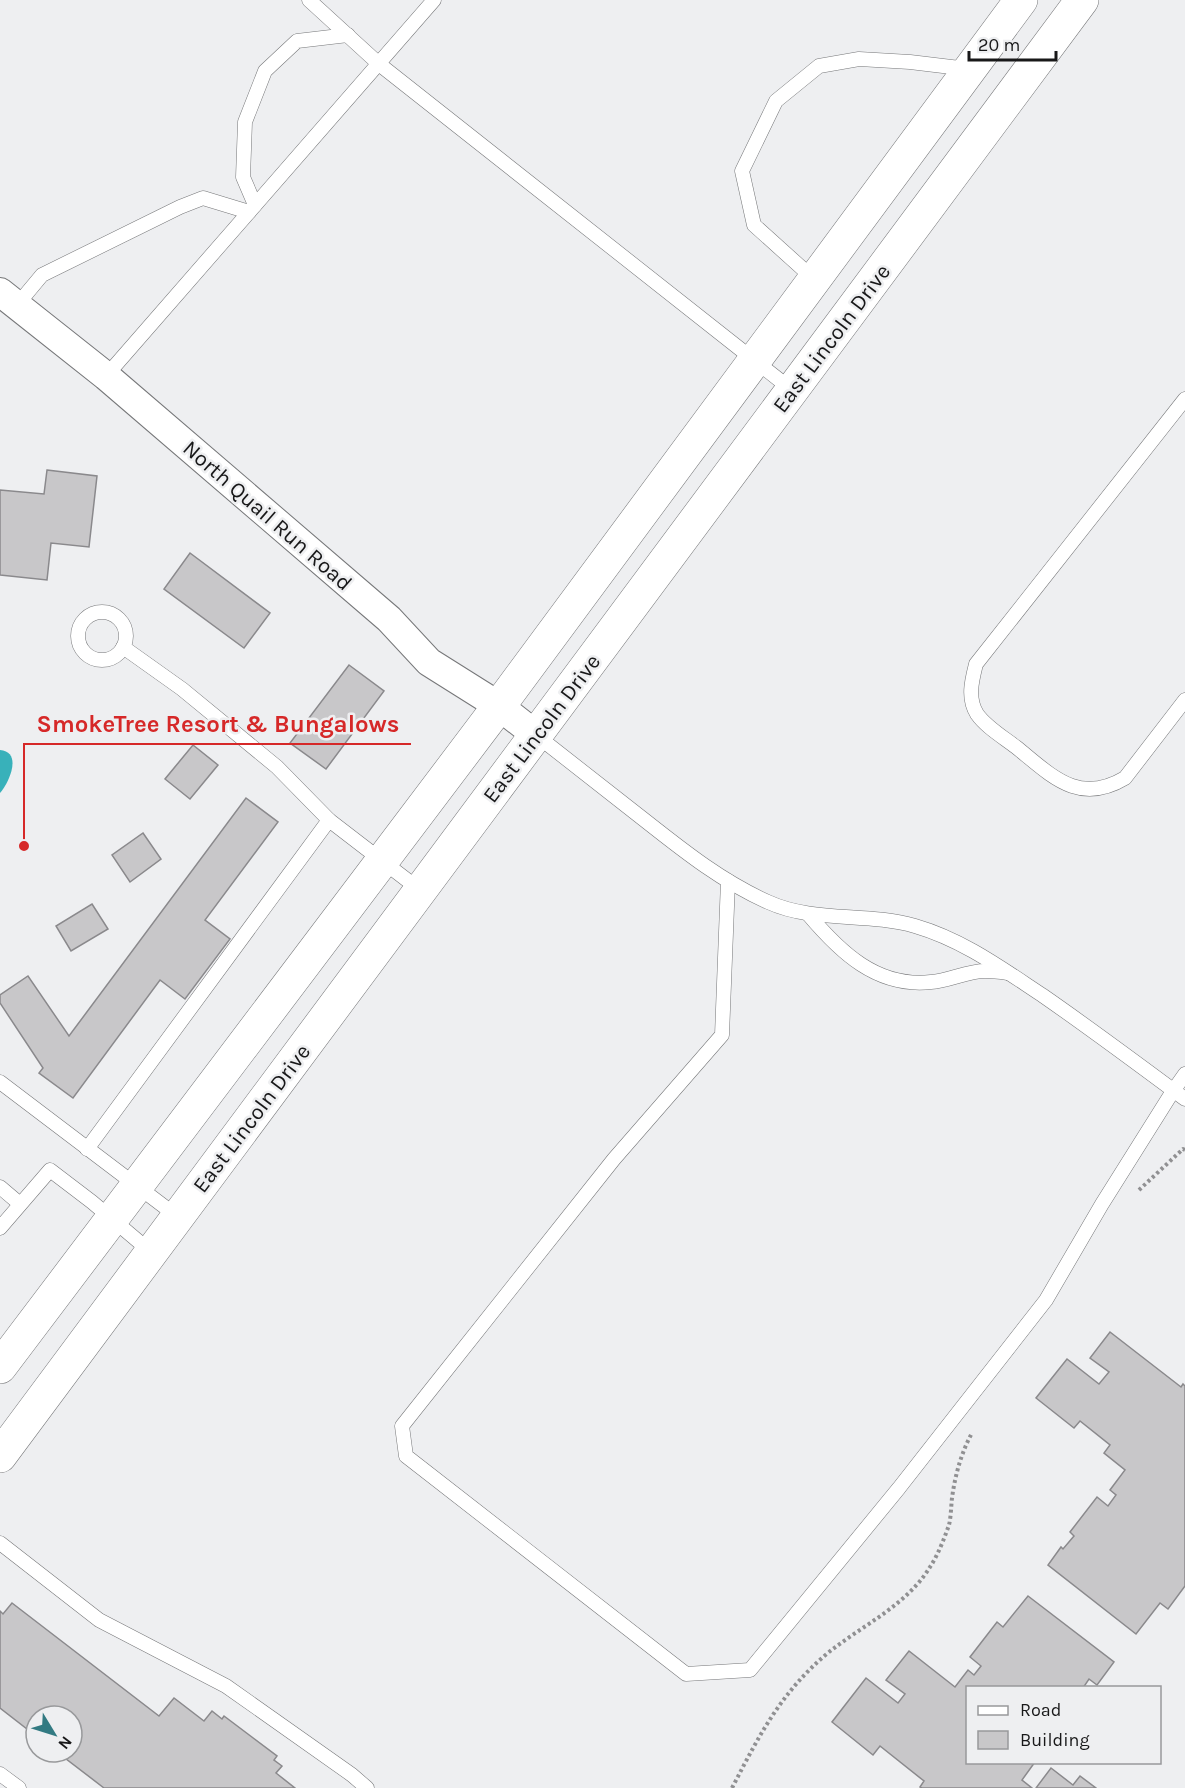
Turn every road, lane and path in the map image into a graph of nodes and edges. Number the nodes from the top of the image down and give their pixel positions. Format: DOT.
graph roads {
  1 [pos="309,0"];
  2 [pos="434,0"];
  3 [pos="1021,0"];
  4 [pos="1082,0"];
  5 [pos="348,35"];
  6 [pos="379,64"];
  7 [pos="970,69"];
  8 [pos="252,209"];
  9 [pos="814,279"];
  10 [pos="8,299"];
  11 [pos="754,360"];
  12 [pos="106,376"];
  13 [pos="792,390"];
  14 [pos="1185,399"];
  15 [pos="123,647"];
  16 [pos="1185,700"];
  17 [pos="498,706"];
  18 [pos="536,735"];
  19 [pos="329,820"];
  20 [pos="383,860"];
  21 [pos="728,881"];
  22 [pos="421,891"];
  23 [pos="808,914"];
  24 [pos="1010,974"];
  25 [pos="1185,1074"];
  26 [pos="0,1082"];
  27 [pos="1173,1090"];
  28 [pos="1185,1100"];
  29 [pos="87,1149"];
  30 [pos="1185,1150"];
  31 [pos="0,1187"];
  32 [pos="136,1187"];
  33 [pos="1134,1197"];
  34 [pos="20,1204"];
  35 [pos="178,1217"];
  36 [pos="112,1219"];
  37 [pos="0,1228"];
  38 [pos="151,1252"];
  39 [pos="0,1367"];
  40 [pos="975,1428"];
  41 [pos="0,1456"];
  42 [pos="0,1543"];
  43 [pos="0,1774"];
  44 [pos="19,1788"];
  45 [pos="367,1788"];
  46 [pos="732,1788"];
  1 -- 5 [label="lane"];
  2 -- 6 [label="lane"];
  3 -- 7 [label="main road, East Lincoln Drive"];
  4 -- 13 [label="main road, East Lincoln Drive"];
  5 -- 6 [label="lane"];
  5 -- 8 [label="lane"];
  6 -- 8 [label="lane"];
  6 -- 11 [label="lane"];
  7 -- 9 [label="main road, East Lincoln Drive"];
  7 -- 9 [label="lane"];
  8 -- 10 [label="lane"];
  8 -- 12 [label="lane"];
  9 -- 11 [label="main road, East Lincoln Drive"];
  10 -- 12 [label="street, North Quail Run Road"];
  11 -- 13 [label="lane"];
  11 -- 17 [label="main road, East Lincoln Drive"];
  12 -- 17 [label="street, North Quail Run Road"];
  13 -- 18 [label="main road, East Lincoln Drive"];
  14 -- 16 [label="lane"];
  15 -- 19 [label="lane"];
  17 -- 18 [label="street, North Quail Run Road"];
  17 -- 20 [label="main road, East Lincoln Drive"];
  18 -- 21 [label="lane"];
  18 -- 22 [label="main road, East Lincoln Drive"];
  19 -- 20 [label="lane"];
  19 -- 29 [label="lane"];
  20 -- 22 [label="lane"];
  20 -- 32 [label="main road, East Lincoln Drive"];
  21 -- 23 [label="lane"];
  21 -- 27 [label="lane"];
  22 -- 35 [label="main road, East Lincoln Drive"];
  23 -- 24 [label="lane"];
  23 -- 24 [label="lane"];
  24 -- 27 [label="lane"];
  25 -- 27 [label="lane"];
  26 -- 29 [label="lane"];
  27 -- 28 [label="lane"];
  29 -- 32 [label="lane"];
  30 -- 33 [label="path"];
  31 -- 34 [label="lane"];
  32 -- 35 [label="lane"];
  32 -- 36 [label="main road, East Lincoln Drive"];
  34 -- 36 [label="lane"];
  34 -- 37 [label="lane"];
  35 -- 38 [label="main road, East Lincoln Drive"];
  36 -- 38 [label="lane"];
  36 -- 39 [label="main road, East Lincoln Drive"];
  38 -- 41 [label="main road, East Lincoln Drive"];
  40 -- 46 [label="path"];
  42 -- 45 [label="lane"];
  43 -- 44 [label="lane"];
}
